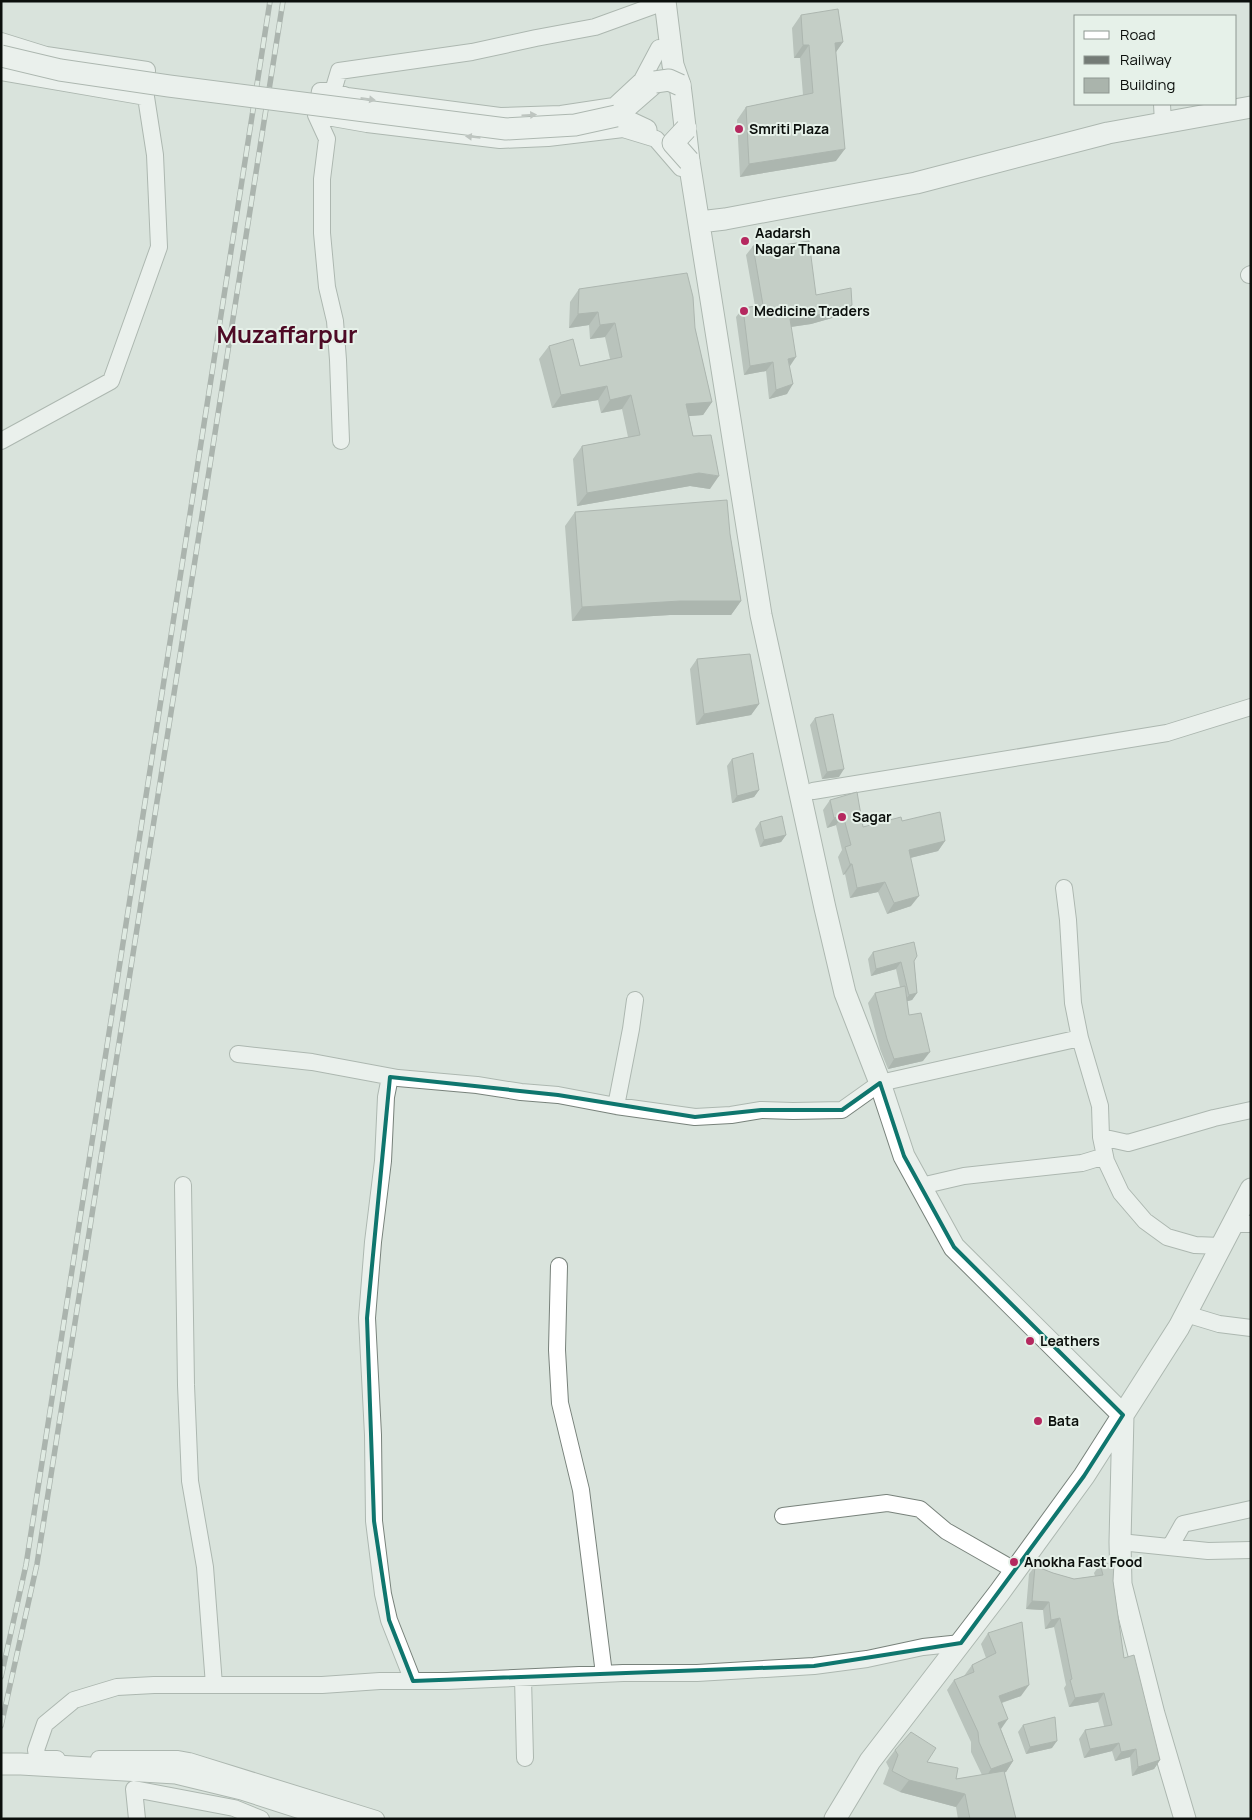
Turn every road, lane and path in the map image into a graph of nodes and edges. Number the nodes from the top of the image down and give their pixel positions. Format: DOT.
graph roads {
  1 [pos="677,1"];
  2 [pos="657,3"];
  3 [pos="1,41"];
  4 [pos="659,48"];
  5 [pos="1,56"];
  6 [pos="1,72"];
  7 [pos="676,75"];
  8 [pos="649,88"];
  9 [pos="333,91"];
  10 [pos="146,97"];
  11 [pos="1251,107"];
  12 [pos="1162,113"];
  13 [pos="316,115"];
  14 [pos="616,116"];
  15 [pos="646,130"];
  16 [pos="680,136"];
  17 [pos="685,165"];
  18 [pos="708,221"];
  19 [pos="1,441"];
  20 [pos="341,441"];
  21 [pos="1251,707"];
  22 [pos="813,791"];
  23 [pos="1064,888"];
  24 [pos="825,908"];
  25 [pos="635,1000"];
  26 [pos="1080,1038"];
  27 [pos="238,1054"];
  28 [pos="390,1077"];
  29 [pos="880,1083"];
  30 [pos="616,1106"];
  31 [pos="1251,1110"];
  32 [pos="1101,1136"];
  33 [pos="1105,1156"];
  34 [pos="183,1185"];
  35 [pos="921,1186"];
  36 [pos="1251,1188"];
  37 [pos="1242,1224"];
  38 [pos="1221,1246"];
  39 [pos="559,1266"];
  40 [pos="1186,1314"];
  41 [pos="1251,1328"];
  42 [pos="1123,1415"];
  43 [pos="1251,1509"];
  44 [pos="784,1516"];
  45 [pos="1120,1542"];
  46 [pos="1170,1547"];
  47 [pos="1251,1550"];
  48 [pos="1016,1571"];
  49 [pos="961,1643"];
  50 [pos="604,1674"];
  51 [pos="523,1678"];
  52 [pos="413,1681"];
  53 [pos="214,1685"];
  54 [pos="525,1758"];
  55 [pos="1,1764"];
  56 [pos="137,1819"];
  57 [pos="260,1819"];
  58 [pos="335,1819"];
  59 [pos="376,1819"];
  60 [pos="835,1819"];
  61 [pos="1185,1819"];
  1 -- 18 [label="main road"];
  2 -- 4 [label="main road"];
  2 -- 7 [label="main road"];
  2 -- 9 [label="street"];
  3 -- 10 [label="street"];
  9 -- 4 [label="street, one-way"];
  4 -- 17 [label="main road"];
  5 -- 14 [label="main road, bridge"];
  6 -- 10 [label="street"];
  7 -- 8 [label="main road, bridge"];
  7 -- 16 [label="main road"];
  8 -- 14 [label="main road"];
  8 -- 15 [label="main road"];
  9 -- 13 [label="street"];
  10 -- 19 [label="street"];
  11 -- 12 [label="main road"];
  12 -- 18 [label="main road"];
  17 -- 13 [label="street, one-way"];
  13 -- 20 [label="street"];
  14 -- 15 [label="main road"];
  15 -- 16 [label="main road"];
  16 -- 17 [label="main road, bridge"];
  17 -- 24 [label="main road"];
  18 -- 22 [label="main road"];
  21 -- 22 [label="street"];
  22 -- 24 [label="main road"];
  23 -- 26 [label="street"];
  24 -- 29 [label="main road"];
  25 -- 30 [label="street"];
  26 -- 29 [label="street"];
  26 -- 32 [label="street"];
  27 -- 28 [label="street"];
  28 -- 30 [label="street"];
  28 -- 52 [label="street"];
  29 -- 30 [label="street"];
  29 -- 35 [label="main road"];
  31 -- 32 [label="street"];
  32 -- 33 [label="street"];
  33 -- 35 [label="street"];
  33 -- 38 [label="street"];
  34 -- 53 [label="street"];
  35 -- 42 [label="main road"];
  36 -- 37 [label="main road"];
  37 -- 38 [label="main road"];
  38 -- 40 [label="main road"];
  39 -- 50 [label="street"];
  40 -- 41 [label="street"];
  40 -- 42 [label="main road"];
  42 -- 45 [label="main road"];
  42 -- 48 [label="main road"];
  43 -- 46 [label="street"];
  44 -- 48 [label="street"];
  45 -- 46 [label="street"];
  45 -- 61 [label="main road"];
  46 -- 47 [label="street"];
  48 -- 49 [label="main road"];
  49 -- 50 [label="street"];
  49 -- 60 [label="main road"];
  50 -- 51 [label="street"];
  51 -- 52 [label="street"];
  51 -- 54 [label="street"];
  52 -- 53 [label="street"];
  53 -- 59 [label="street"];
  55 -- 58 [label="main road"];
  56 -- 57 [label="street"];
}
